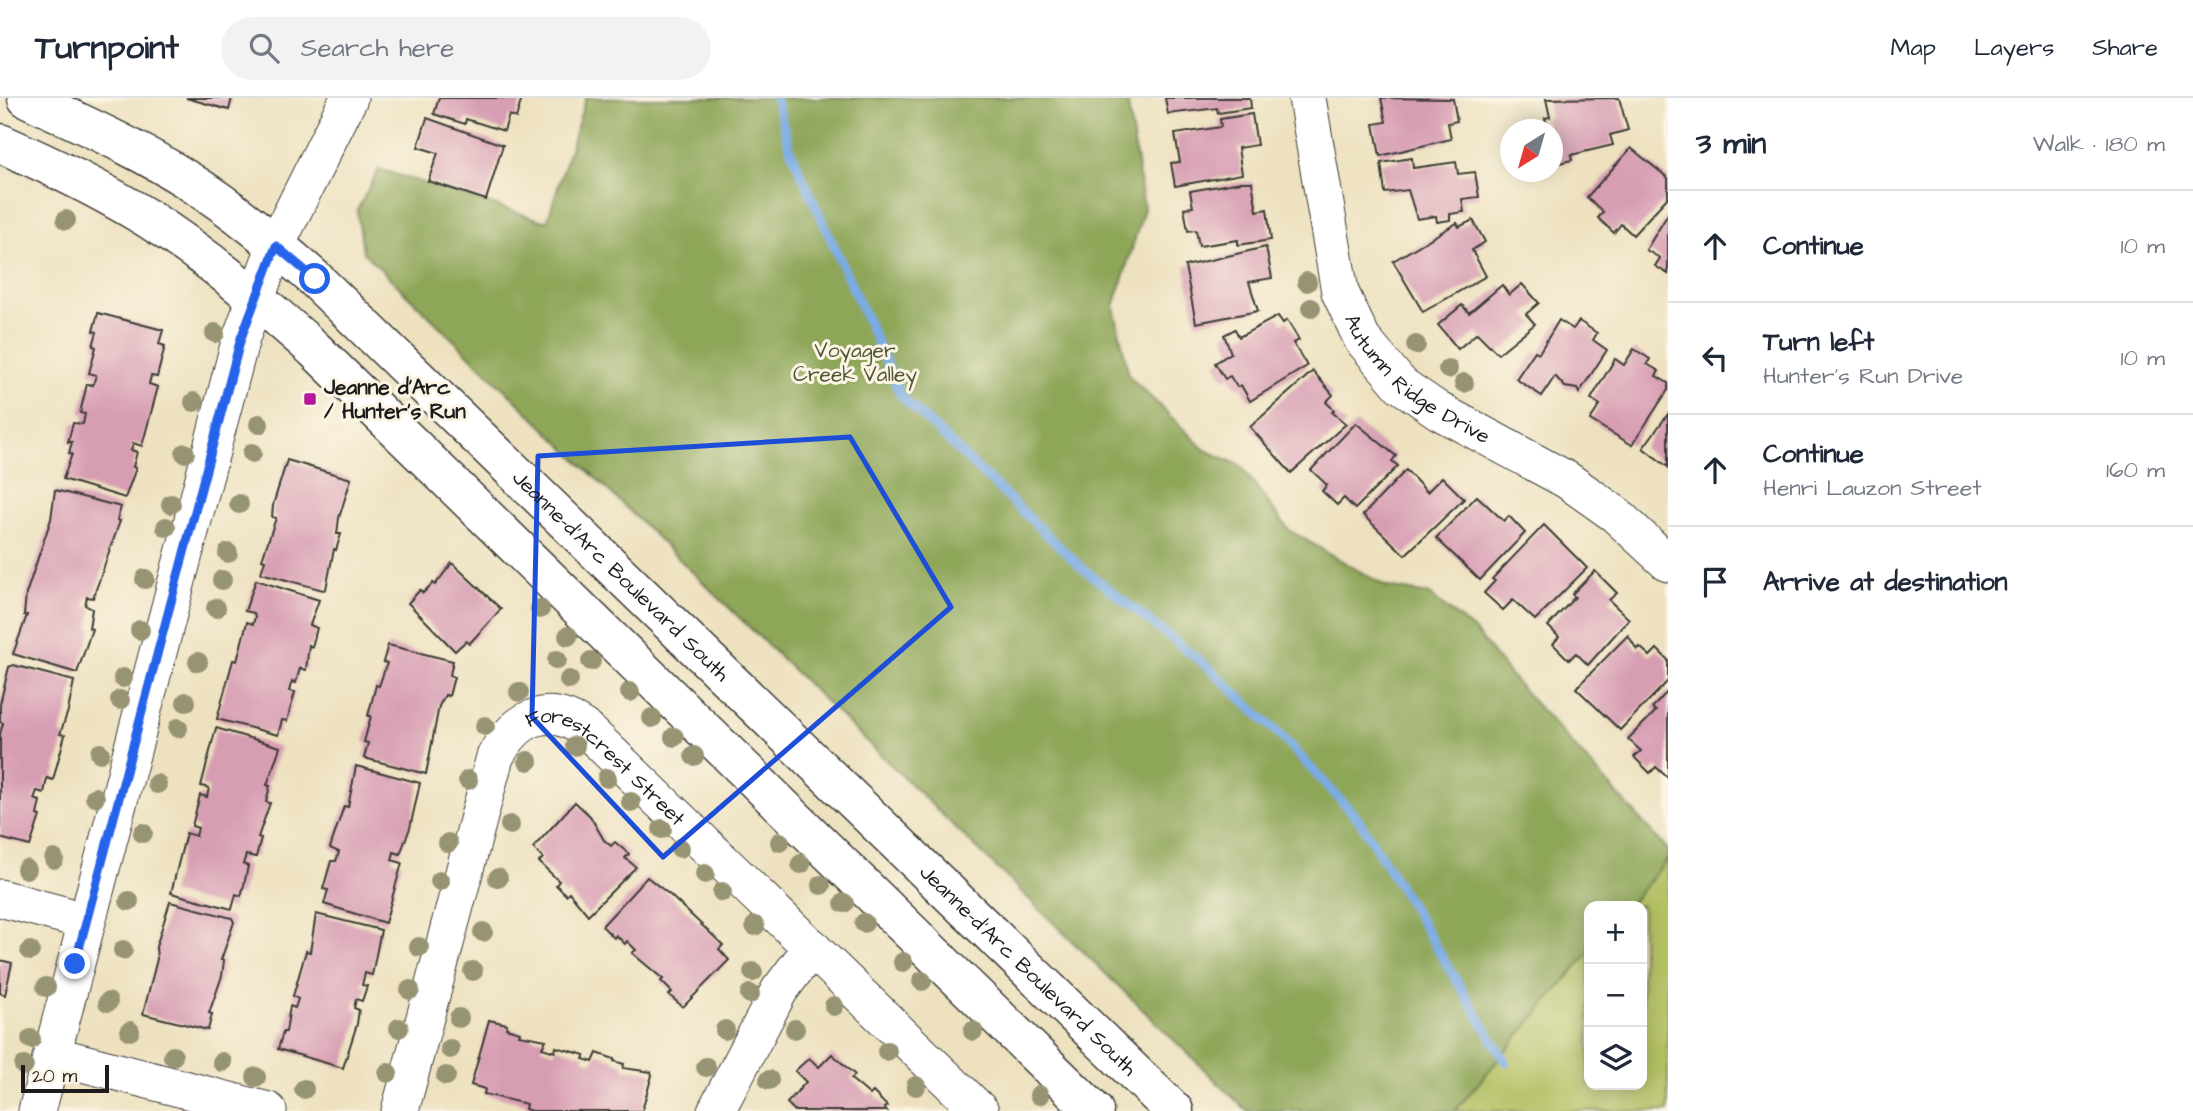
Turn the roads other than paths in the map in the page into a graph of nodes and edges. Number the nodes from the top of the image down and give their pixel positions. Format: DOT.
graph roads {
  1 [pos="27,98"];
  2 [pos="349,98"];
  3 [pos="1307,98"];
  4 [pos="0,143"];
  5 [pos="276,246"];
  6 [pos="254,298"];
  7 [pos="1668,563"];
  8 [pos="0,898"];
  9 [pos="86,921"];
  10 [pos="811,947"];
  11 [pos="52,1055"];
  12 [pos="37,1111"];
  13 [pos="268,1111"];
  14 [pos="400,1111"];
  15 [pos="716,1111"];
  16 [pos="980,1111"];
  17 [pos="1094,1111"];
  18 [pos="1174,1111"];
  1 -- 5 [label="main road, Jeanne-d'Arc Boulevard South"];
  2 -- 5 [label="street"];
  3 -- 7 [label="street, Autumn Ridge Drive"];
  4 -- 6 [label="main road"];
  5 -- 6 [label="street"];
  5 -- 18 [label="main road, Jeanne-d'Arc Boulevard South"];
  6 -- 9 [label="street"];
  6 -- 17 [label="main road"];
  8 -- 9 [label="street"];
  9 -- 11 [label="street"];
  10 -- 14 [label="street, Forestcrest Street"];
  10 -- 15 [label="street"];
  10 -- 16 [label="street, Forestcrest Street"];
  11 -- 12 [label="street"];
  11 -- 13 [label="street"];
}
